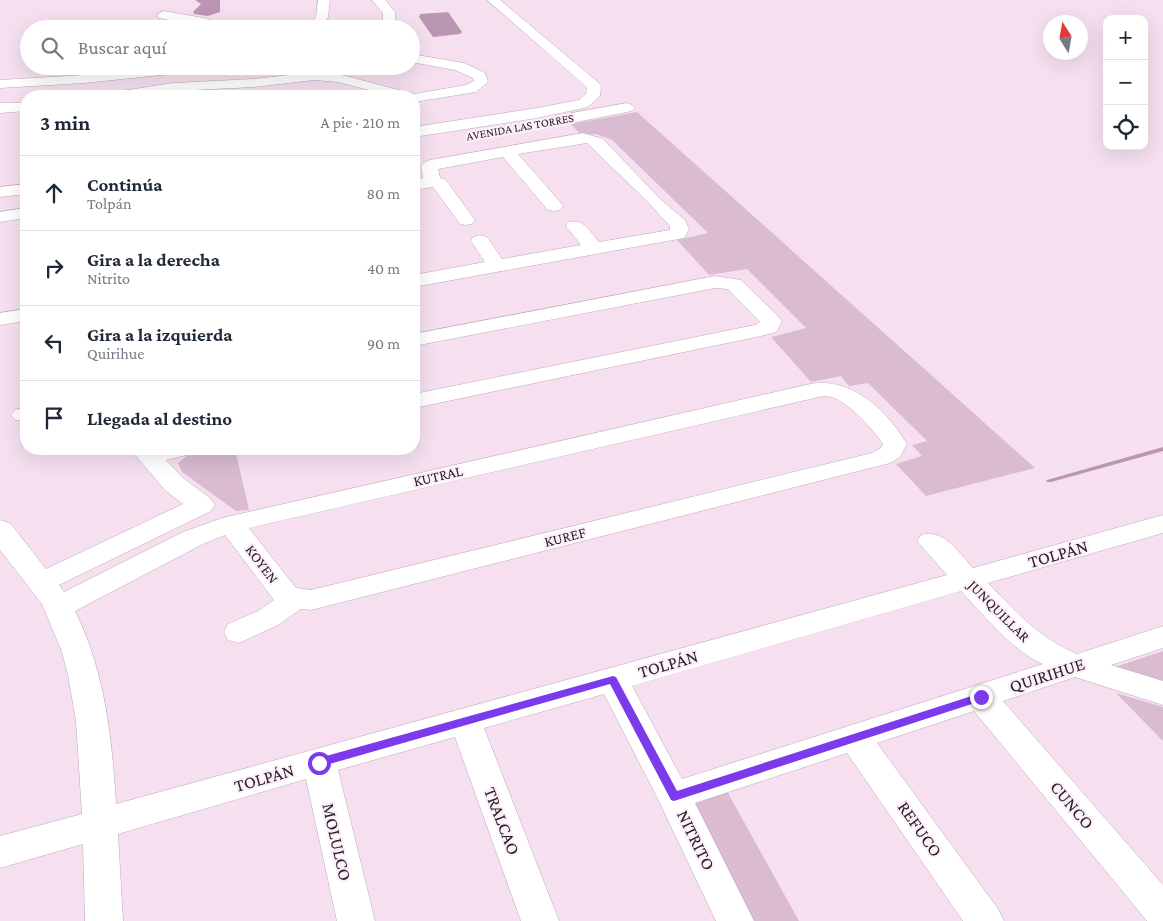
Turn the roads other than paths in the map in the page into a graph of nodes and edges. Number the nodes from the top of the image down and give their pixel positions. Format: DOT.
graph roads {
  1 [pos="324,0"];
  2 [pos="378,0"];
  3 [pos="493,0"];
  4 [pos="163,15"];
  5 [pos="192,20"];
  6 [pos="320,20"];
  7 [pos="389,20"];
  8 [pos="420,60"];
  9 [pos="45,75"];
  10 [pos="122,75"];
  11 [pos="2,81"];
  12 [pos="154,90"];
  13 [pos="385,90"];
  14 [pos="420,98"];
  15 [pos="20,107"];
  16 [pos="0,108"];
  17 [pos="627,108"];
  18 [pos="420,131"];
  19 [pos="420,144"];
  20 [pos="507,152"];
  21 [pos="422,183"];
  22 [pos="20,189"];
  23 [pos="0,192"];
  24 [pos="554,206"];
  25 [pos="20,214"];
  26 [pos="0,217"];
  27 [pos="466,220"];
  28 [pos="575,226"];
  29 [pos="480,241"];
  30 [pos="594,249"];
  31 [pos="497,266"];
  32 [pos="420,280"];
  33 [pos="20,302"];
  34 [pos="0,305"];
  35 [pos="20,316"];
  36 [pos="0,319"];
  37 [pos="420,339"];
  38 [pos="420,400"];
  39 [pos="894,449"];
  40 [pos="148,455"];
  41 [pos="232,524"];
  42 [pos="1163,524"];
  43 [pos="2,538"];
  44 [pos="931,541"];
  45 [pos="968,579"];
  46 [pos="50,595"];
  47 [pos="296,599"];
  48 [pos="240,632"];
  49 [pos="1163,638"];
  50 [pos="1076,666"];
  51 [pos="613,680"];
  52 [pos="1163,693"];
  53 [pos="981,697"];
  54 [pos="465,721"];
  55 [pos="855,738"];
  56 [pos="319,763"];
  57 [pos="674,796"];
  58 [pos="100,824"];
  59 [pos="0,852"];
  60 [pos="1163,912"];
  61 [pos="104,921"];
  62 [pos="356,921"];
  63 [pos="540,921"];
  64 [pos="735,921"];
  65 [pos="986,921"];
  1 -- 6 [label="street"];
  2 -- 7 [label="street"];
  3 -- 18 [label="street"];
  4 -- 5 [label="street"];
  8 -- 14 [label="street"];
  9 -- 11 [label="street"];
  10 -- 11 [label="street"];
  12 -- 13 [label="street"];
  15 -- 16 [label="street"];
  17 -- 19 [label="street, AVENIDA LAS TORRES"];
  20 -- 21 [label="street"];
  20 -- 24 [label="street"];
  20 -- 30 [label="street"];
  21 -- 27 [label="street"];
  22 -- 23 [label="street"];
  25 -- 26 [label="street"];
  28 -- 30 [label="street"];
  29 -- 31 [label="street"];
  30 -- 31 [label="street"];
  31 -- 32 [label="street"];
  33 -- 34 [label="street"];
  35 -- 36 [label="street"];
  37 -- 38 [label="street"];
  39 -- 41 [label="street, KUTRAL"];
  39 -- 47 [label="street, KUREF"];
  40 -- 46 [label="street"];
  41 -- 46 [label="street, KUTRAL"];
  41 -- 47 [label="street, KOYEN"];
  42 -- 45 [label="street, TOLPÁN"];
  43 -- 46 [label="street"];
  44 -- 45 [label="street, JUNQUILLAR"];
  45 -- 50 [label="street, JUNQUILLAR"];
  45 -- 51 [label="street, TOLPÁN"];
  46 -- 58 [label="street"];
  47 -- 48 [label="street"];
  49 -- 50 [label="street, QUIRIHUE"];
  50 -- 52 [label="street, JUNQUILLAR"];
  50 -- 53 [label="street, QUIRIHUE"];
  51 -- 54 [label="street, TOLPÁN"];
  51 -- 57 [label="street, NITRITO"];
  53 -- 55 [label="street, QUIRIHUE"];
  53 -- 60 [label="street, CUNCO"];
  54 -- 56 [label="street, TOLPÁN"];
  54 -- 63 [label="street, TRALCAO"];
  55 -- 57 [label="street, QUIRIHUE"];
  55 -- 65 [label="street, REFUCO"];
  56 -- 58 [label="street, TOLPÁN"];
  56 -- 62 [label="street, MOLULCO"];
  57 -- 64 [label="street, NITRITO"];
  58 -- 59 [label="street, TOLPÁN"];
  58 -- 61 [label="street"];
}
